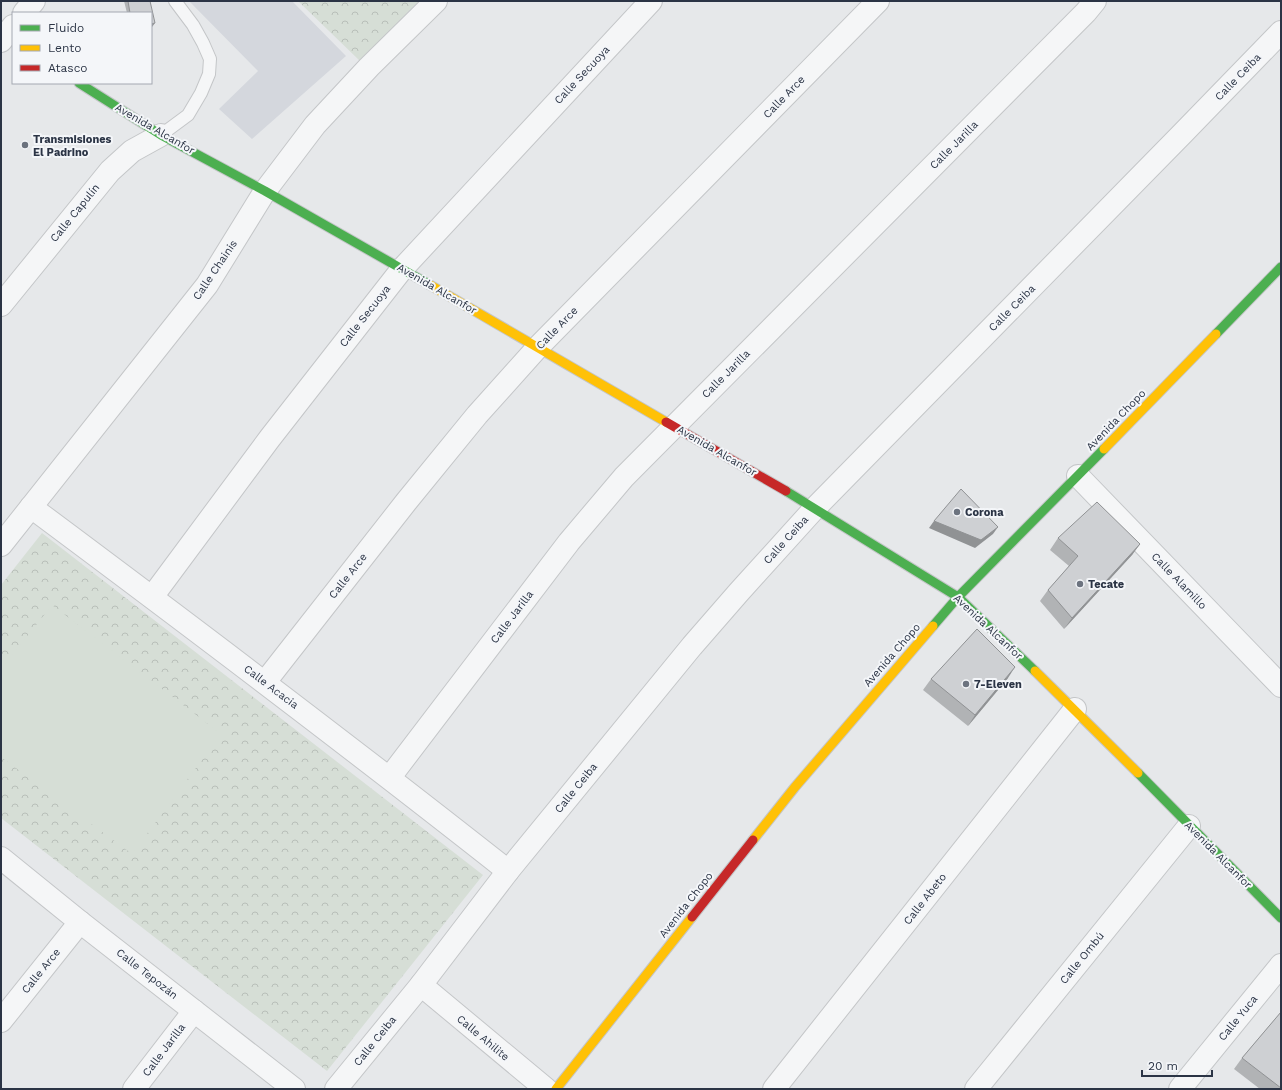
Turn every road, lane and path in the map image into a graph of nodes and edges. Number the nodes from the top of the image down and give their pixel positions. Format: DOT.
graph roads {
  1 [pos="34,1"];
  2 [pos="175,1"];
  3 [pos="436,1"];
  4 [pos="651,1"];
  5 [pos="878,1"];
  6 [pos="1096,1"];
  7 [pos="25,12"];
  8 [pos="1281,32"];
  9 [pos="82,84"];
  10 [pos="161,135"];
  11 [pos="265,191"];
  12 [pos="1281,267"];
  13 [pos="402,269"];
  14 [pos="1,305"];
  15 [pos="538,348"];
  16 [pos="674,426"];
  17 [pos="1078,476"];
  18 [pos="31,507"];
  19 [pos="815,508"];
  20 [pos="1,545"];
  21 [pos="958,596"];
  22 [pos="152,597"];
  23 [pos="265,682"];
  24 [pos="1281,686"];
  25 [pos="1075,709"];
  26 [pos="390,777"];
  27 [pos="1189,826"];
  28 [pos="1,858"];
  29 [pos="508,871"];
  30 [pos="1281,918"];
  31 [pos="80,922"];
  32 [pos="1281,965"];
  33 [pos="421,985"];
  34 [pos="194,1011"];
  35 [pos="1,1021"];
  36 [pos="134,1089"];
  37 [pos="294,1089"];
  38 [pos="336,1089"];
  39 [pos="546,1089"];
  40 [pos="556,1089"];
  41 [pos="774,1089"];
  42 [pos="976,1089"];
  43 [pos="1180,1089"];
  1 -- 7 [label="street"];
  2 -- 10 [label="lane"];
  3 -- 11 [label="street, Calle Chainis"];
  4 -- 13 [label="street, Calle Secuoya"];
  5 -- 15 [label="street, Calle Arce"];
  6 -- 16 [label="street, Calle Jarilla"];
  8 -- 19 [label="street, Calle Ceiba"];
  9 -- 10 [label="street, Avenida Alcanfor"];
  10 -- 11 [label="street, Avenida Alcanfor"];
  10 -- 14 [label="street, Calle Capulín"];
  11 -- 13 [label="street, Avenida Alcanfor"];
  11 -- 18 [label="street, Calle Chainis"];
  12 -- 17 [label="street, Avenida Chopo"];
  13 -- 15 [label="street, Avenida Alcanfor"];
  13 -- 22 [label="street, Calle Secuoya"];
  15 -- 16 [label="street, Avenida Alcanfor"];
  15 -- 23 [label="street, Calle Arce"];
  16 -- 19 [label="street, Avenida Alcanfor"];
  16 -- 26 [label="street, Calle Jarilla"];
  17 -- 21 [label="street, Avenida Chopo"];
  17 -- 24 [label="street, Calle Alamillo"];
  18 -- 20 [label="street, Calle Chainis"];
  18 -- 22 [label="street, Calle Acacia"];
  19 -- 21 [label="street, Avenida Alcanfor"];
  19 -- 29 [label="street, Calle Ceiba"];
  21 -- 25 [label="street, Avenida Alcanfor"];
  21 -- 40 [label="street, Avenida Chopo"];
  22 -- 23 [label="street, Calle Acacia"];
  23 -- 26 [label="street, Calle Acacia"];
  25 -- 27 [label="street, Avenida Alcanfor"];
  25 -- 41 [label="street, Calle Abeto"];
  26 -- 29 [label="street, Calle Acacia"];
  27 -- 30 [label="street, Avenida Alcanfor"];
  27 -- 42 [label="street, Calle Ombú"];
  28 -- 31 [label="street, Calle Tepozán"];
  29 -- 33 [label="street, Calle Ceiba"];
  31 -- 34 [label="street, Calle Tepozán"];
  31 -- 35 [label="street, Calle Arce"];
  32 -- 43 [label="street, Calle Yuca"];
  33 -- 38 [label="street, Calle Ceiba"];
  33 -- 39 [label="street, Calle Ahilite"];
  34 -- 36 [label="street, Calle Jarilla"];
  34 -- 37 [label="street, Calle Tepozán"];
}
